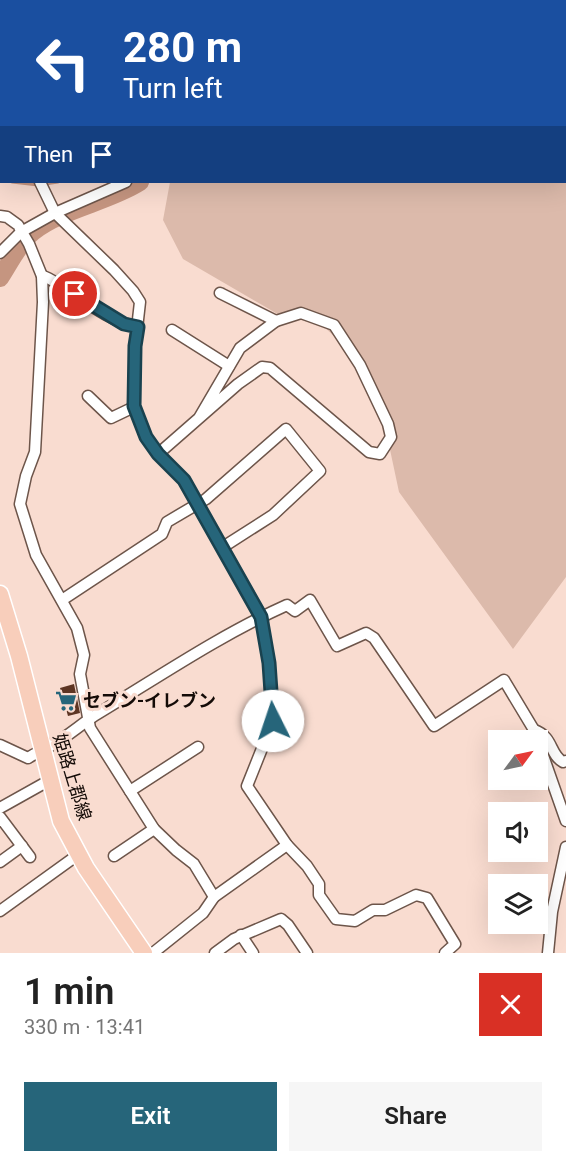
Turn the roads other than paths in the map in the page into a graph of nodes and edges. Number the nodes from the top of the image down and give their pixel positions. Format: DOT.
graph roads {
  1 [pos="40,183"];
  2 [pos="124,183"];
  3 [pos="55,213"];
  4 [pos="0,216"];
  5 [pos="25,238"];
  6 [pos="0,253"];
  7 [pos="42,276"];
  8 [pos="220,293"];
  9 [pos="276,321"];
  10 [pos="138,327"];
  11 [pos="172,330"];
  12 [pos="229,366"];
  13 [pos="88,396"];
  14 [pos="134,406"];
  15 [pos="199,418"];
  16 [pos="158,454"];
  17 [pos="198,504"];
  18 [pos="223,547"];
  19 [pos="1,600"];
  20 [pos="62,600"];
  21 [pos="261,617"];
  22 [pos="88,720"];
  23 [pos="534,730"];
  24 [pos="548,739"];
  25 [pos="0,745"];
  26 [pos="198,747"];
  27 [pos="42,748"];
  28 [pos="566,761"];
  29 [pos="548,770"];
  30 [pos="50,780"];
  31 [pos="130,791"];
  32 [pos="0,808"];
  33 [pos="0,817"];
  34 [pos="566,821"];
  35 [pos="154,829"];
  36 [pos="286,845"];
  37 [pos="22,846"];
  38 [pos="566,847"];
  39 [pos="79,854"];
  40 [pos="114,856"];
  41 [pos="30,857"];
  42 [pos="0,862"];
  43 [pos="214,897"];
  44 [pos="0,911"];
  45 [pos="241,935"];
  46 [pos="144,953"];
  47 [pos="153,953"];
  48 [pos="215,953"];
  49 [pos="253,953"];
  50 [pos="307,953"];
  51 [pos="445,953"];
  52 [pos="548,953"];
  1 -- 3 [label="street"];
  2 -- 3 [label="street"];
  3 -- 5 [label="street"];
  3 -- 10 [label="street"];
  4 -- 5 [label="street"];
  5 -- 6 [label="street"];
  5 -- 7 [label="street"];
  7 -- 10 [label="street"];
  7 -- 20 [label="street"];
  8 -- 9 [label="street"];
  9 -- 12 [label="street"];
  9 -- 15 [label="street"];
  10 -- 14 [label="street"];
  11 -- 12 [label="street"];
  12 -- 15 [label="street"];
  13 -- 14 [label="street"];
  14 -- 16 [label="street"];
  15 -- 16 [label="street"];
  16 -- 17 [label="street"];
  17 -- 18 [label="street"];
  17 -- 18 [label="street"];
  17 -- 20 [label="street"];
  18 -- 21 [label="street"];
  19 -- 27 [label="main road, 姫路上郡線"];
  20 -- 22 [label="street"];
  21 -- 22 [label="street"];
  21 -- 23 [label="street"];
  21 -- 36 [label="street"];
  22 -- 27 [label="street"];
  22 -- 31 [label="street"];
  24 -- 28 [label="street"];
  25 -- 27 [label="street"];
  26 -- 31 [label="street"];
  27 -- 30 [label="main road, 姫路上郡線"];
  29 -- 34 [label="street"];
  30 -- 32 [label="street"];
  30 -- 39 [label="main road, 姫路上郡線"];
  31 -- 35 [label="street"];
  33 -- 37 [label="street"];
  35 -- 40 [label="street"];
  35 -- 43 [label="street"];
  36 -- 43 [label="street"];
  36 -- 51 [label="street"];
  37 -- 41 [label="street"];
  37 -- 42 [label="street"];
  38 -- 52 [label="street"];
  39 -- 44 [label="street"];
  39 -- 46 [label="main road, 姫路上郡線"];
  43 -- 47 [label="street"];
  45 -- 48 [label="street"];
  45 -- 49 [label="street"];
  45 -- 50 [label="street"];
}
